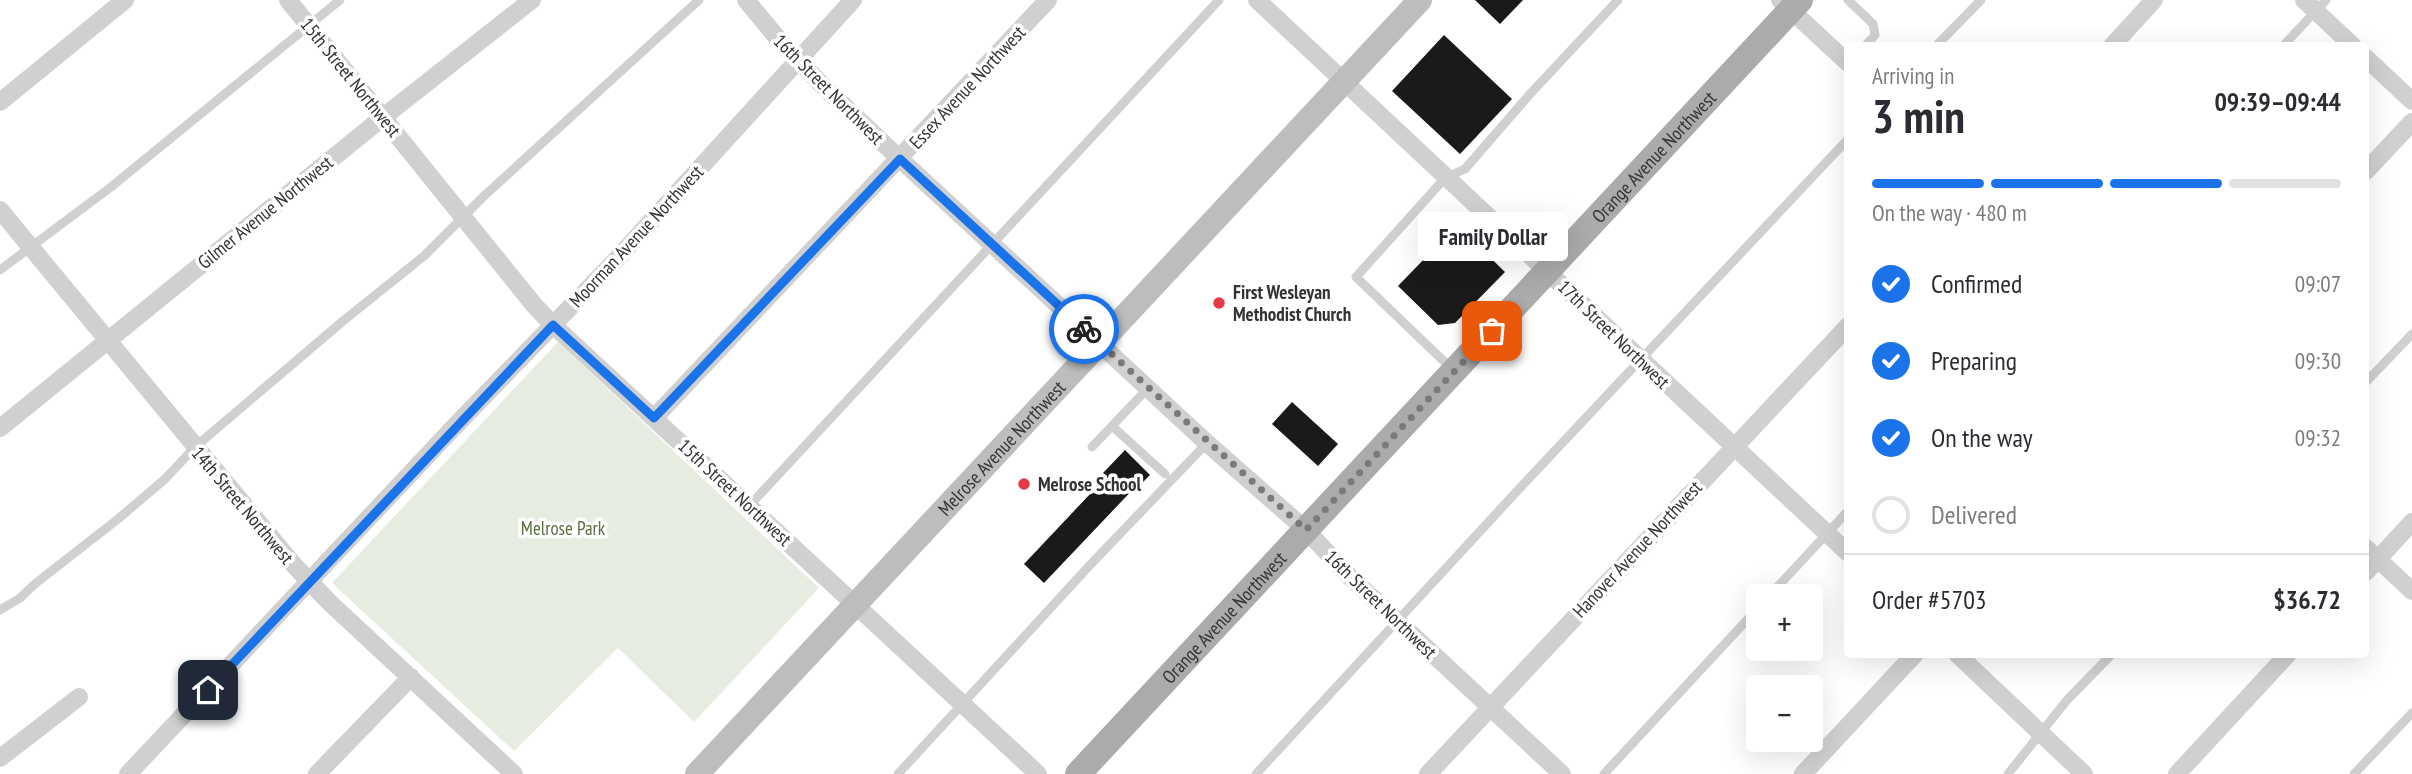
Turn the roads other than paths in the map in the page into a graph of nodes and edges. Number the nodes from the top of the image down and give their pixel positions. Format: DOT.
graph roads {
  1 [pos="125,0"];
  2 [pos="288,0"];
  3 [pos="340,0"];
  4 [pos="533,0"];
  5 [pos="699,0"];
  6 [pos="746,0"];
  7 [pos="853,0"];
  8 [pos="1048,0"];
  9 [pos="1219,0"];
  10 [pos="1257,0"];
  11 [pos="1420,0"];
  12 [pos="1618,0"];
  13 [pos="1848,0"];
  14 [pos="1981,0"];
  15 [pos="2154,0"];
  16 [pos="1790,3"];
  17 [pos="2315,4"];
  18 [pos="309,25"];
  19 [pos="1869,42"];
  20 [pos="1940,42"];
  21 [pos="2116,42"];
  22 [pos="2286,42"];
  23 [pos="2349,42"];
  24 [pos="1844,59"];
  25 [pos="798,60"];
  26 [pos="2369,61"];
  27 [pos="1343,82"];
  28 [pos="2412,100"];
  29 [pos="0,102"];
  30 [pos="382,118"];
  31 [pos="2412,122"];
  32 [pos="1844,143"];
  33 [pos="900,159"];
  34 [pos="2369,168"];
  35 [pos="1445,178"];
  36 [pos="0,210"];
  37 [pos="464,218"];
  38 [pos="992,244"];
  39 [pos="31,248"];
  40 [pos="0,270"];
  41 [pos="1548,271"];
  42 [pos="553,325"];
  43 [pos="1844,330"];
  44 [pos="2412,334"];
  45 [pos="107,340"];
  46 [pos="1100,344"];
  47 [pos="1641,361"];
  48 [pos="1454,371"];
  49 [pos="2369,379"];
  50 [pos="1147,388"];
  51 [pos="654,418"];
  52 [pos="1112,426"];
  53 [pos="0,428"];
  54 [pos="1207,443"];
  55 [pos="195,447"];
  56 [pos="1093,447"];
  57 [pos="1733,447"];
  58 [pos="1165,474"];
  59 [pos="750,505"];
  60 [pos="1844,515"];
  61 [pos="2412,522"];
  62 [pos="1306,530"];
  63 [pos="1827,534"];
  64 [pos="1844,549"];
  65 [pos="2370,560"];
  66 [pos="310,582"];
  67 [pos="1780,584"];
  68 [pos="2412,591"];
  69 [pos="855,605"];
  70 [pos="0,610"];
  71 [pos="1746,621"];
  72 [pos="1398,622"];
  73 [pos="1911,658"];
  74 [pos="1960,658"];
  75 [pos="2108,658"];
  76 [pos="2284,658"];
  77 [pos="411,677"];
  78 [pos="79,697"];
  79 [pos="961,705"];
  80 [pos="1490,708"];
  81 [pos="2412,712"];
  82 [pos="2041,733"];
  83 [pos="0,758"];
  84 [pos="0,770"];
  85 [pos="3,774"];
  86 [pos="128,774"];
  87 [pos="317,774"];
  88 [pos="514,774"];
  89 [pos="697,774"];
  90 [pos="898,774"];
  91 [pos="1038,774"];
  92 [pos="1078,774"];
  93 [pos="1256,774"];
  94 [pos="1428,774"];
  95 [pos="1562,774"];
  96 [pos="1604,774"];
  97 [pos="1803,774"];
  98 [pos="2008,774"];
  99 [pos="2084,774"];
  100 [pos="2177,774"];
  101 [pos="2354,774"];
  1 -- 29 [label="street"];
  2 -- 18 [label="street, 15th Street Northwest"];
  3 -- 18 [label="lane"];
  4 -- 30 [label="street, Gilmer Avenue Northwest"];
  5 -- 37 [label="lane"];
  6 -- 25 [label="street, 16th Street Northwest"];
  7 -- 25 [label="street, Moorman Avenue Northwest"];
  8 -- 33 [label="street, Essex Avenue Northwest"];
  9 -- 38 [label="lane"];
  10 -- 27 [label="street, 17th Street Northwest"];
  11 -- 27 [label="street, Melrose Avenue Northwest"];
  12 -- 35 [label="lane"];
  13 -- 19 [label="lane"];
  14 -- 20 [label="lane"];
  15 -- 21 [label="street"];
  16 -- 24 [label="street"];
  16 -- 41 [label="main road, Orange Avenue Northwest"];
  17 -- 22 [label="lane"];
  17 -- 23 [label="street"];
  18 -- 30 [label="street, 15th Street Northwest"];
  18 -- 39 [label="lane"];
  25 -- 33 [label="street, 16th Street Northwest"];
  25 -- 42 [label="street, Moorman Avenue Northwest"];
  26 -- 28 [label="street"];
  27 -- 35 [label="street, 17th Street Northwest"];
  27 -- 46 [label="street, Melrose Avenue Northwest"];
  30 -- 37 [label="street, 15th Street Northwest"];
  30 -- 45 [label="street, Gilmer Avenue Northwest"];
  31 -- 34 [label="street"];
  32 -- 47 [label="lane"];
  33 -- 38 [label="street, 16th Street Northwest"];
  33 -- 51 [label="street, Essex Avenue Northwest"];
  35 -- 41 [label="street, 17th Street Northwest"];
  35 -- 48 [label="lane"];
  36 -- 39 [label="street, 14th Street Northwest"];
  37 -- 42 [label="street, 15th Street Northwest"];
  37 -- 55 [label="lane"];
  38 -- 46 [label="street, 16th Street Northwest"];
  38 -- 59 [label="lane"];
  39 -- 40 [label="lane"];
  39 -- 45 [label="street, 14th Street Northwest"];
  41 -- 47 [label="street, 17th Street Northwest"];
  41 -- 48 [label="main road, Orange Avenue Northwest"];
  42 -- 51 [label="street, 15th Street Northwest"];
  42 -- 66 [label="street, Moorman Avenue Northwest"];
  43 -- 57 [label="street, Hanover Avenue Northwest"];
  44 -- 49 [label="lane"];
  45 -- 53 [label="street, Gilmer Avenue Northwest"];
  45 -- 55 [label="street, 14th Street Northwest"];
  46 -- 50 [label="street, 16th Street Northwest"];
  46 -- 69 [label="street, Melrose Avenue Northwest"];
  47 -- 57 [label="street, 17th Street Northwest"];
  47 -- 72 [label="lane"];
  48 -- 62 [label="main road, Orange Avenue Northwest"];
  50 -- 52 [label="lane"];
  50 -- 54 [label="street, 16th Street Northwest"];
  51 -- 59 [label="street, 15th Street Northwest"];
  52 -- 56 [label="lane"];
  52 -- 58 [label="lane"];
  54 -- 62 [label="street, 16th Street Northwest"];
  54 -- 79 [label="lane"];
  55 -- 66 [label="street, 14th Street Northwest"];
  55 -- 70 [label="lane"];
  57 -- 63 [label="street, 17th Street Northwest"];
  57 -- 80 [label="street, Hanover Avenue Northwest"];
  59 -- 69 [label="street, 15th Street Northwest"];
  60 -- 63 [label="lane"];
  61 -- 65 [label="street"];
  62 -- 72 [label="street, 16th Street Northwest"];
  62 -- 92 [label="main road, Orange Avenue Northwest"];
  63 -- 64 [label="street, 17th Street Northwest"];
  63 -- 67 [label="lane"];
  65 -- 68 [label="street"];
  66 -- 77 [label="street, 14th Street Northwest"];
  66 -- 86 [label="street, Moorman Avenue Northwest"];
  69 -- 79 [label="street, 15th Street Northwest"];
  69 -- 89 [label="street, Melrose Avenue Northwest"];
  71 -- 96 [label="lane"];
  72 -- 80 [label="street, 16th Street Northwest"];
  72 -- 93 [label="lane"];
  73 -- 97 [label="street"];
  74 -- 82 [label="street"];
  75 -- 82 [label="lane"];
  76 -- 100 [label="street"];
  77 -- 87 [label="street"];
  77 -- 88 [label="street, 14th Street Northwest"];
  78 -- 83 [label="street"];
  79 -- 90 [label="lane"];
  79 -- 91 [label="street, 15th Street Northwest"];
  80 -- 94 [label="street, Hanover Avenue Northwest"];
  80 -- 95 [label="street, 16th Street Northwest"];
  81 -- 101 [label="lane"];
  82 -- 98 [label="lane"];
  82 -- 99 [label="street"];
  84 -- 85 [label="street"];
}
